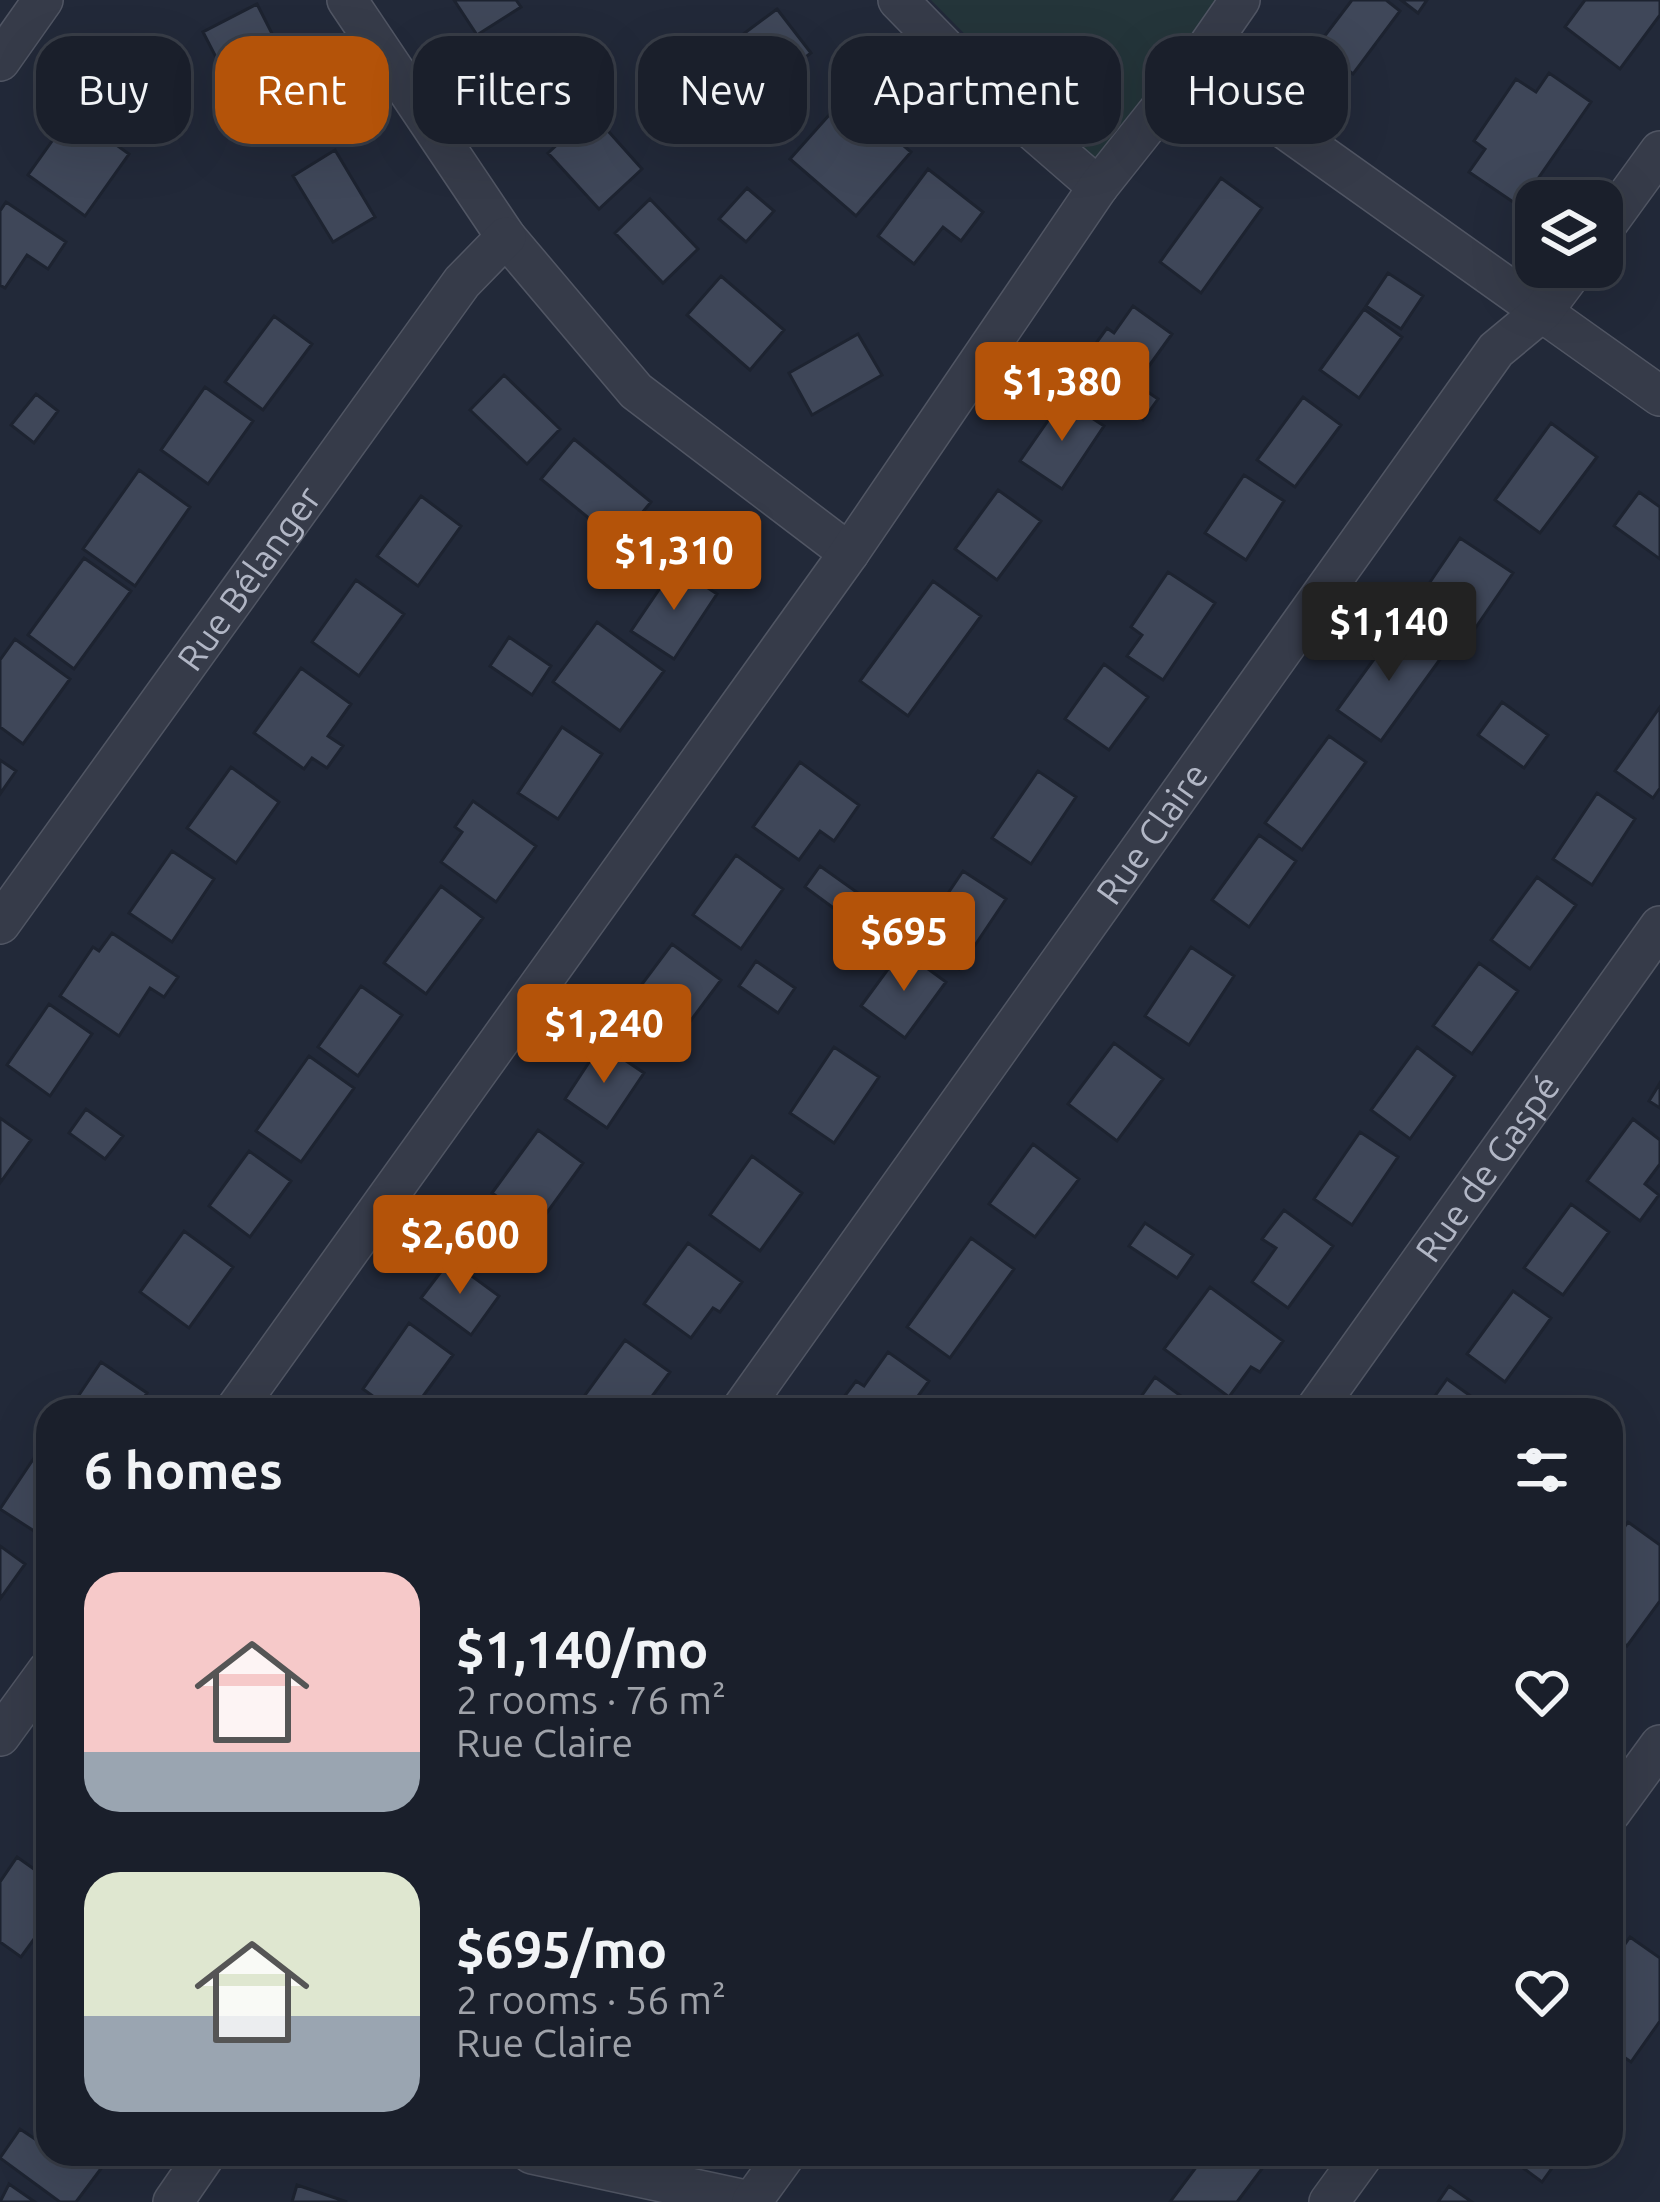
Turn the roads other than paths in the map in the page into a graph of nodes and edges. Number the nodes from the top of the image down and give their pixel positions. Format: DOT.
graph roads {
  1 [pos="44,0"];
  2 [pos="347,0"];
  3 [pos="898,0"];
  4 [pos="1240,0"];
  5 [pos="1215,36"];
  6 [pos="0,61"];
  7 [pos="1145,128"];
  8 [pos="1307,144"];
  9 [pos="1660,151"];
  10 [pos="1098,187"];
  11 [pos="1623,202"];
  12 [pos="506,236"];
  13 [pos="1561,288"];
  14 [pos="1544,311"];
  15 [pos="1660,397"];
  16 [pos="849,554"];
  17 [pos="0,924"];
  18 [pos="1660,926"];
  19 [pos="250,1398"];
  20 [pos="750,1398"];
  21 [pos="1325,1398"];
  22 [pos="36,1686"];
  23 [pos="0,1736"];
  24 [pos="1660,1745"];
  25 [pos="1623,1796"];
  26 [pos="198,2166"];
  27 [pos="588,2166"];
  28 [pos="778,2166"];
  29 [pos="1355,2166"];
  30 [pos="173,2202"];
  31 [pos="754,2202"];
  32 [pos="1329,2202"];
  1 -- 6 [label="street"];
  2 -- 12 [label="street"];
  3 -- 10 [label="street"];
  4 -- 5 [label="street"];
  7 -- 10 [label="street"];
  8 -- 14 [label="street"];
  9 -- 11 [label="street"];
  10 -- 16 [label="street"];
  12 -- 16 [label="street"];
  12 -- 17 [label="street, Rue Bélanger"];
  13 -- 14 [label="street, Rue Claire"];
  14 -- 15 [label="street"];
  14 -- 20 [label="street, Rue Claire"];
  16 -- 19 [label="street"];
  18 -- 21 [label="street, Rue de Gaspé"];
  22 -- 23 [label="street"];
  24 -- 25 [label="street"];
  26 -- 30 [label="street"];
  27 -- 31 [label="street"];
  28 -- 31 [label="street"];
  29 -- 32 [label="street"];
}
